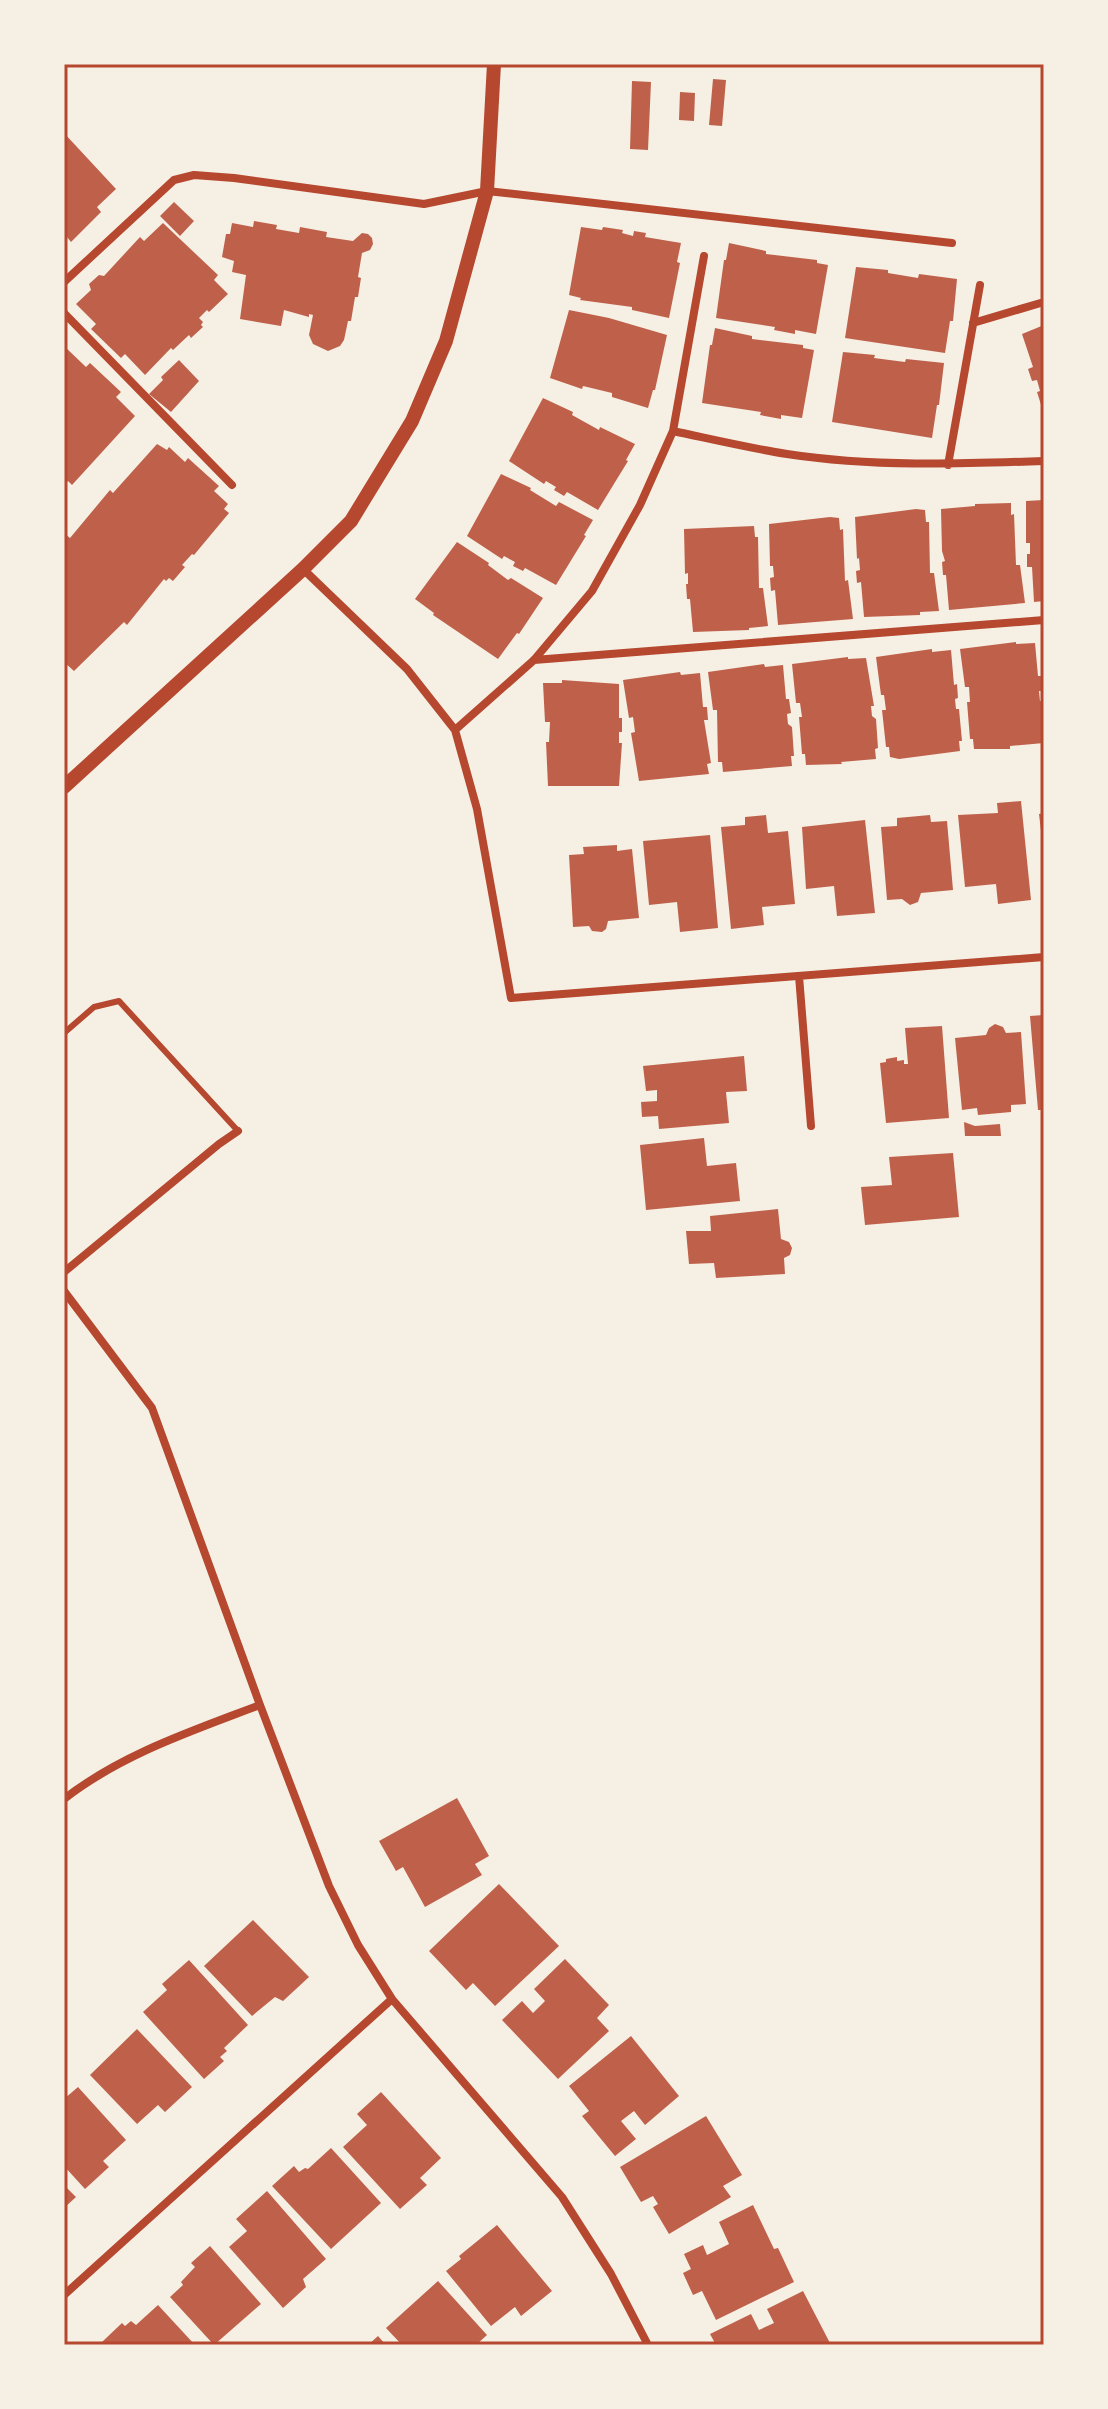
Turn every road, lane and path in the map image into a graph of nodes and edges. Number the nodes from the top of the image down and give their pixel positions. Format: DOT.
graph roads {
  1 [pos="494,64"];
  2 [pos="487,191"];
  3 [pos="952,243"];
  4 [pos="704,256"];
  5 [pos="64,282"];
  6 [pos="980,285"];
  7 [pos="1044,302"];
  8 [pos="64,313"];
  9 [pos="973,323"];
  10 [pos="673,431"];
  11 [pos="1044,461"];
  12 [pos="948,465"];
  13 [pos="232,485"];
  14 [pos="303,569"];
  15 [pos="1044,620"];
  16 [pos="534,660"];
  17 [pos="455,730"];
  18 [pos="64,787"];
  19 [pos="1044,957"];
  20 [pos="799,976"];
  21 [pos="64,1033"];
  22 [pos="811,1126"];
  23 [pos="238,1131"];
  24 [pos="64,1272"];
  25 [pos="64,1291"];
  26 [pos="260,1705"];
  27 [pos="64,1799"];
  28 [pos="392,1999"];
  29 [pos="64,2295"];
  30 [pos="647,2343"];
  31 [pos="634,2345"];
  1 -- 2 [label="street"];
  2 -- 3 [label="street"];
  2 -- 5 [label="street"];
  2 -- 14 [label="street"];
  4 -- 10 [label="street"];
  6 -- 9 [label="street"];
  7 -- 9 [label="street"];
  8 -- 13 [label="street"];
  9 -- 12 [label="street"];
  10 -- 12 [label="street"];
  10 -- 16 [label="street"];
  11 -- 12 [label="street"];
  14 -- 17 [label="street"];
  14 -- 18 [label="street"];
  15 -- 16 [label="street"];
  16 -- 17 [label="street"];
  17 -- 20 [label="street"];
  19 -- 20 [label="street"];
  20 -- 22 [label="street"];
  21 -- 23 [label="lane"];
  23 -- 24 [label="street"];
  25 -- 26 [label="street"];
  26 -- 27 [label="street"];
  26 -- 28 [label="street"];
  28 -- 29 [label="street"];
  28 -- 30 [label="street"];
  30 -- 31 [label="street"];
}
